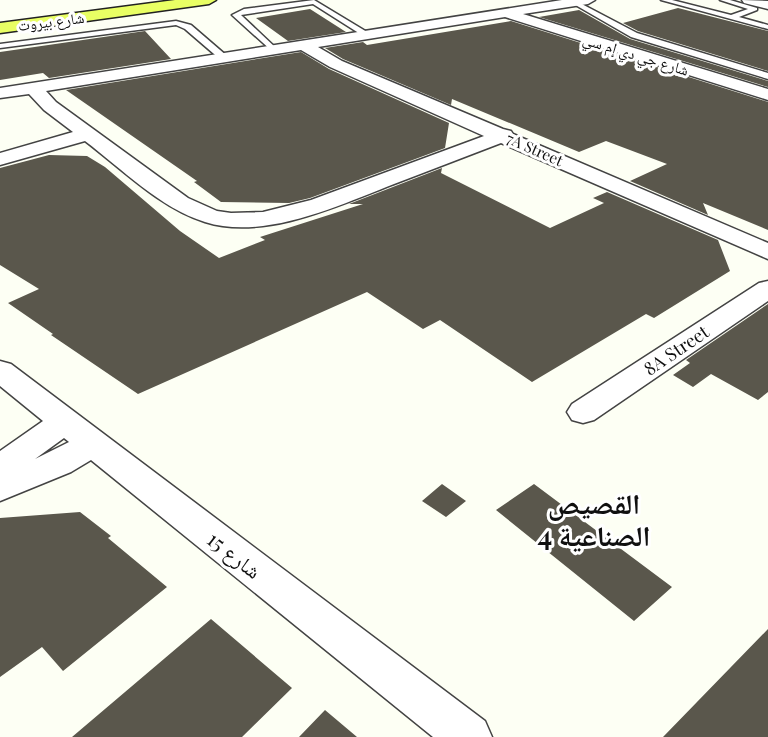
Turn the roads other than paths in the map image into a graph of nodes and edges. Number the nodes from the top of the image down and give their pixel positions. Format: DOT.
graph roads {
  1 [pos="134,0"];
  2 [pos="209,0"];
  3 [pos="664,0"];
  4 [pos="723,0"];
  5 [pos="749,0"];
  6 [pos="581,1"];
  7 [pos="768,4"];
  8 [pos="505,13"];
  9 [pos="0,17"];
  10 [pos="730,18"];
  11 [pos="0,27"];
  12 [pos="768,27"];
  13 [pos="368,35"];
  14 [pos="303,45"];
  15 [pos="0,46"];
  16 [pos="273,50"];
  17 [pos="224,58"];
  18 [pos="768,76"];
  19 [pos="33,88"];
  20 [pos="0,93"];
  21 [pos="768,96"];
  22 [pos="88,134"];
  23 [pos="504,135"];
  24 [pos="0,159"];
  25 [pos="768,252"];
  26 [pos="768,289"];
  27 [pos="0,371"];
  28 [pos="583,412"];
  29 [pos="79,433"];
  30 [pos="0,469"];
  31 [pos="0,488"];
  32 [pos="469,737"];
  1 -- 9 [label="main road, شارع بيروت"];
  2 -- 11 [label="main road, شارع بيروت"];
  3 -- 10 [label="lane"];
  4 -- 10 [label="lane"];
  5 -- 7 [label="street"];
  6 -- 8 [label="street, شارع جي دي إم سي"];
  6 -- 18 [label="lane"];
  8 -- 13 [label="street, شارع جي دي إم سي"];
  8 -- 21 [label="street, شارع جي دي إم سي"];
  10 -- 12 [label="lane"];
  13 -- 14 [label="street, شارع جي دي إم سي"];
  13 -- 16 [label="lane"];
  14 -- 16 [label="street, شارع جي دي إم سي"];
  14 -- 23 [label="street, 7A Street"];
  15 -- 17 [label="lane"];
  16 -- 17 [label="street, شارع جي دي إم سي"];
  17 -- 19 [label="street, شارع جي دي إم سي"];
  19 -- 20 [label="street, شارع جي دي إم سي"];
  19 -- 22 [label="street"];
  22 -- 23 [label="street"];
  22 -- 24 [label="street"];
  23 -- 25 [label="street, 7A Street"];
  26 -- 28 [label="street, 8A Street"];
  27 -- 29 [label="street, شارع 15"];
  29 -- 30 [label="street"];
  29 -- 31 [label="street"];
  29 -- 32 [label="street, شارع 15"];
}
